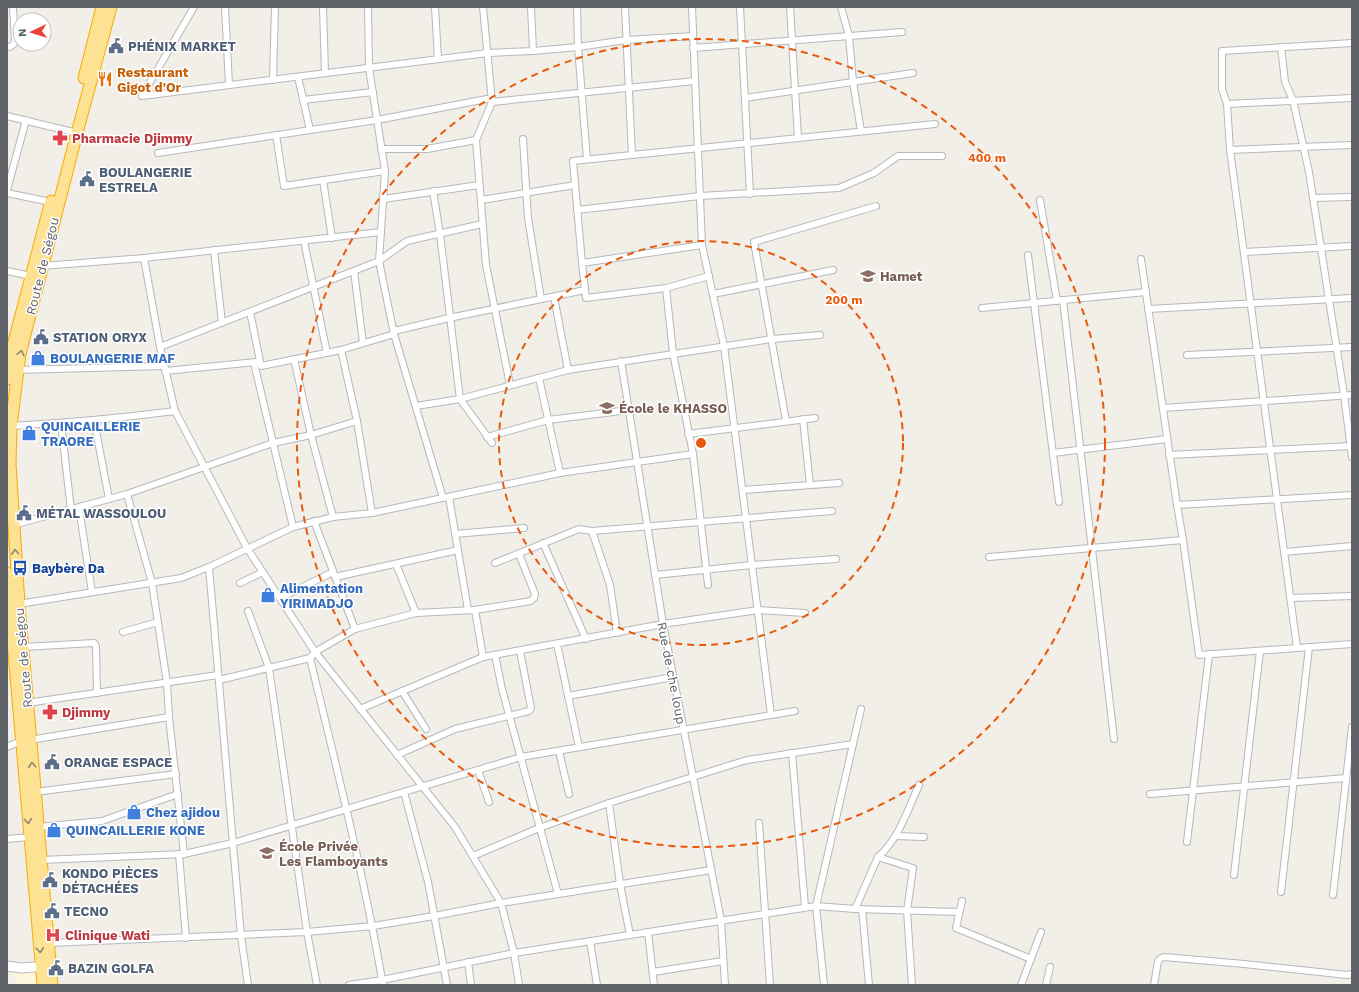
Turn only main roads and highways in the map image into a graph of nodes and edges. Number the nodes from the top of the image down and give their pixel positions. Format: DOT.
graph roads {
  1 [pos="102,7"];
  2 [pos="111,7"];
  3 [pos="73,132"];
  4 [pos="7,379"];
  5 [pos="7,573"];
  6 [pos="11,671"];
  7 [pos="26,740"];
  8 [pos="46,966"];
  9 [pos="43,985"];
  10 [pos="52,985"];
  1 -- 3 [label="highway, Route de Ségou"];
  2 -- 3 [label="highway, Route de Ségou"];
  3 -- 4 [label="highway, Route de Ségou"];
  7 -- 3 [label="highway, Route de Ségou, one-way"];
  5 -- 6 [label="highway, Route de Ségou"];
  6 -- 7 [label="highway, Route de Ségou"];
  7 -- 8 [label="highway, Route de Ségou, one-way"];
  8 -- 7 [label="highway, Route de Ségou, one-way"];
  8 -- 9 [label="highway, Route de Ségou"];
  8 -- 10 [label="highway, Route de Ségou"];
}
